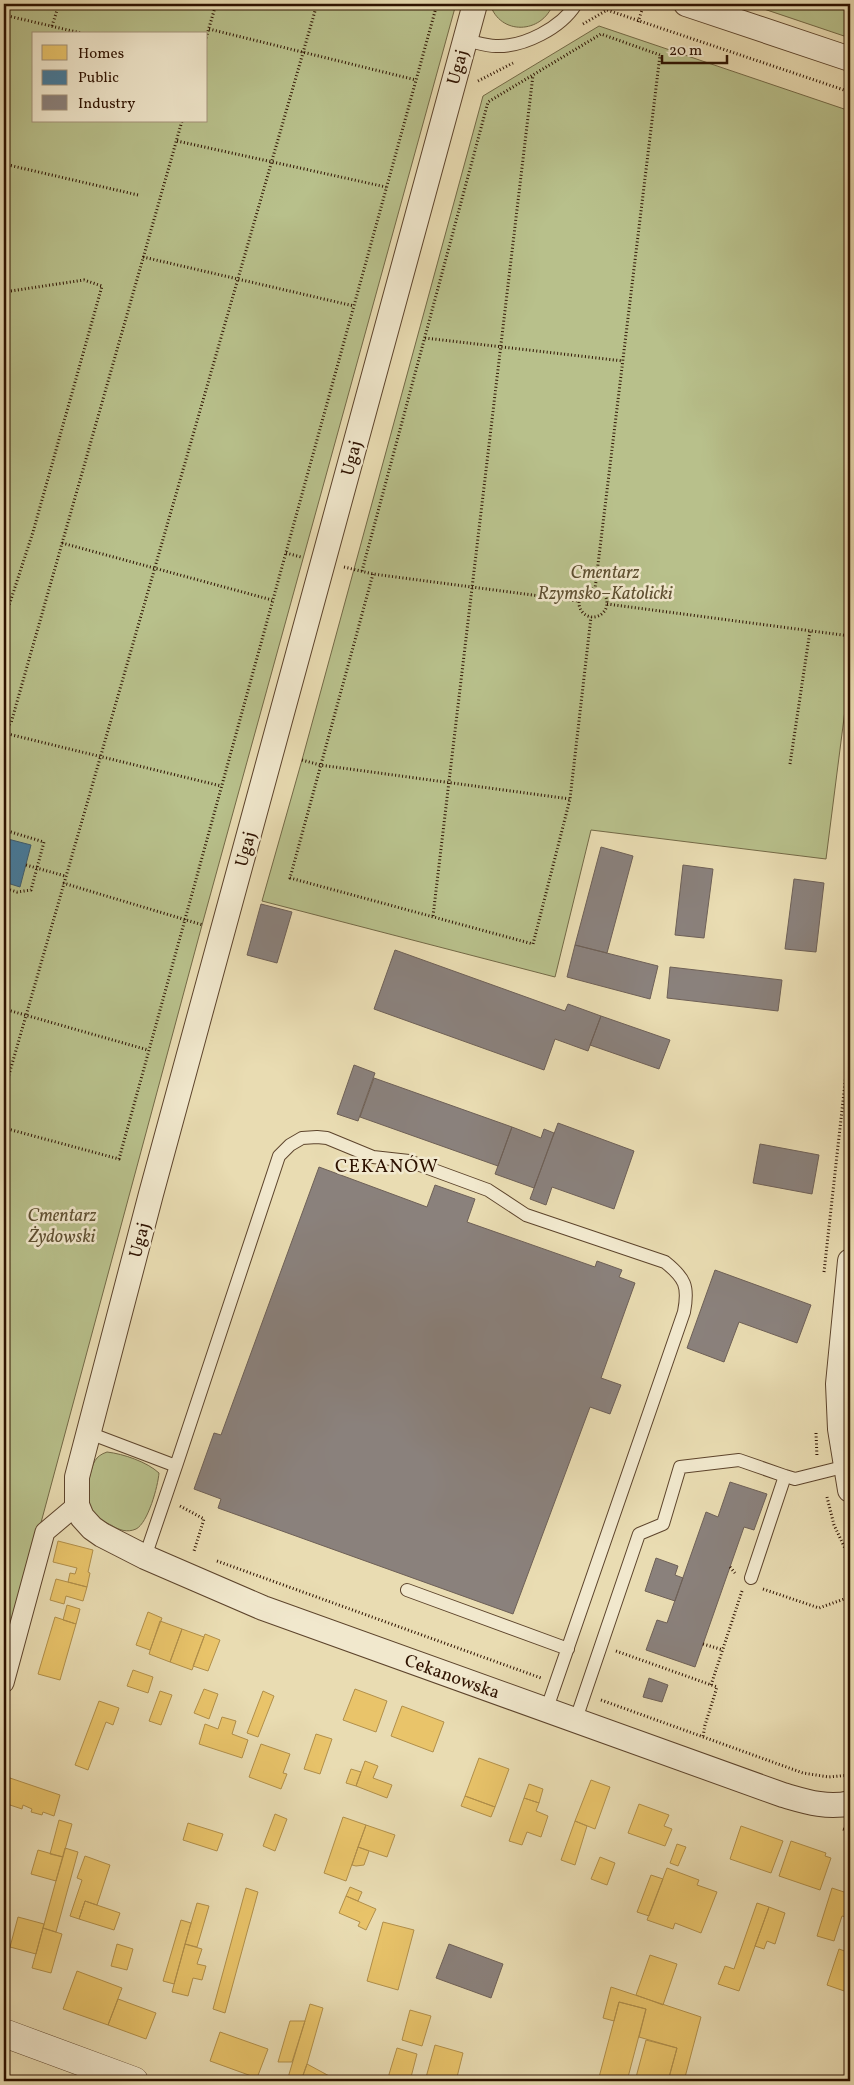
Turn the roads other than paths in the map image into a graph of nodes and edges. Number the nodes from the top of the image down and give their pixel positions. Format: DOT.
graph roads {
  1 [pos="475,4"];
  2 [pos="576,4"];
  3 [pos="686,4"];
  4 [pos="465,40"];
  5 [pos="850,58"];
  6 [pos="850,1261"];
  7 [pos="89,1433"];
  8 [pos="176,1466"];
  9 [pos="847,1466"];
  10 [pos="786,1476"];
  11 [pos="850,1490"];
  12 [pos="76,1505"];
  13 [pos="146,1557"];
  14 [pos="747,1581"];
  15 [pos="406,1590"];
  16 [pos="568,1649"];
  17 [pos="4,1683"];
  18 [pos="546,1711"];
  19 [pos="575,1722"];
  20 [pos="850,1803"];
  21 [pos="4,2033"];
  22 [pos="134,2081"];
  1 -- 4 [label="street, Ugaj"];
  2 -- 4 [label="lane"];
  3 -- 5 [label="street"];
  4 -- 7 [label="street, Ugaj"];
  6 -- 9 [label="street"];
  7 -- 8 [label="lane"];
  7 -- 12 [label="street, Ugaj"];
  8 -- 13 [label="lane"];
  8 -- 16 [label="lane"];
  9 -- 10 [label="lane"];
  9 -- 11 [label="street"];
  10 -- 14 [label="lane"];
  10 -- 19 [label="lane"];
  12 -- 13 [label="street, Cekanowska"];
  12 -- 17 [label="street"];
  13 -- 18 [label="street, Cekanowska"];
  15 -- 16 [label="lane"];
  16 -- 18 [label="lane"];
  18 -- 19 [label="street, Cekanowska"];
  19 -- 20 [label="street, Cekanowska"];
  21 -- 22 [label="street"];
}
